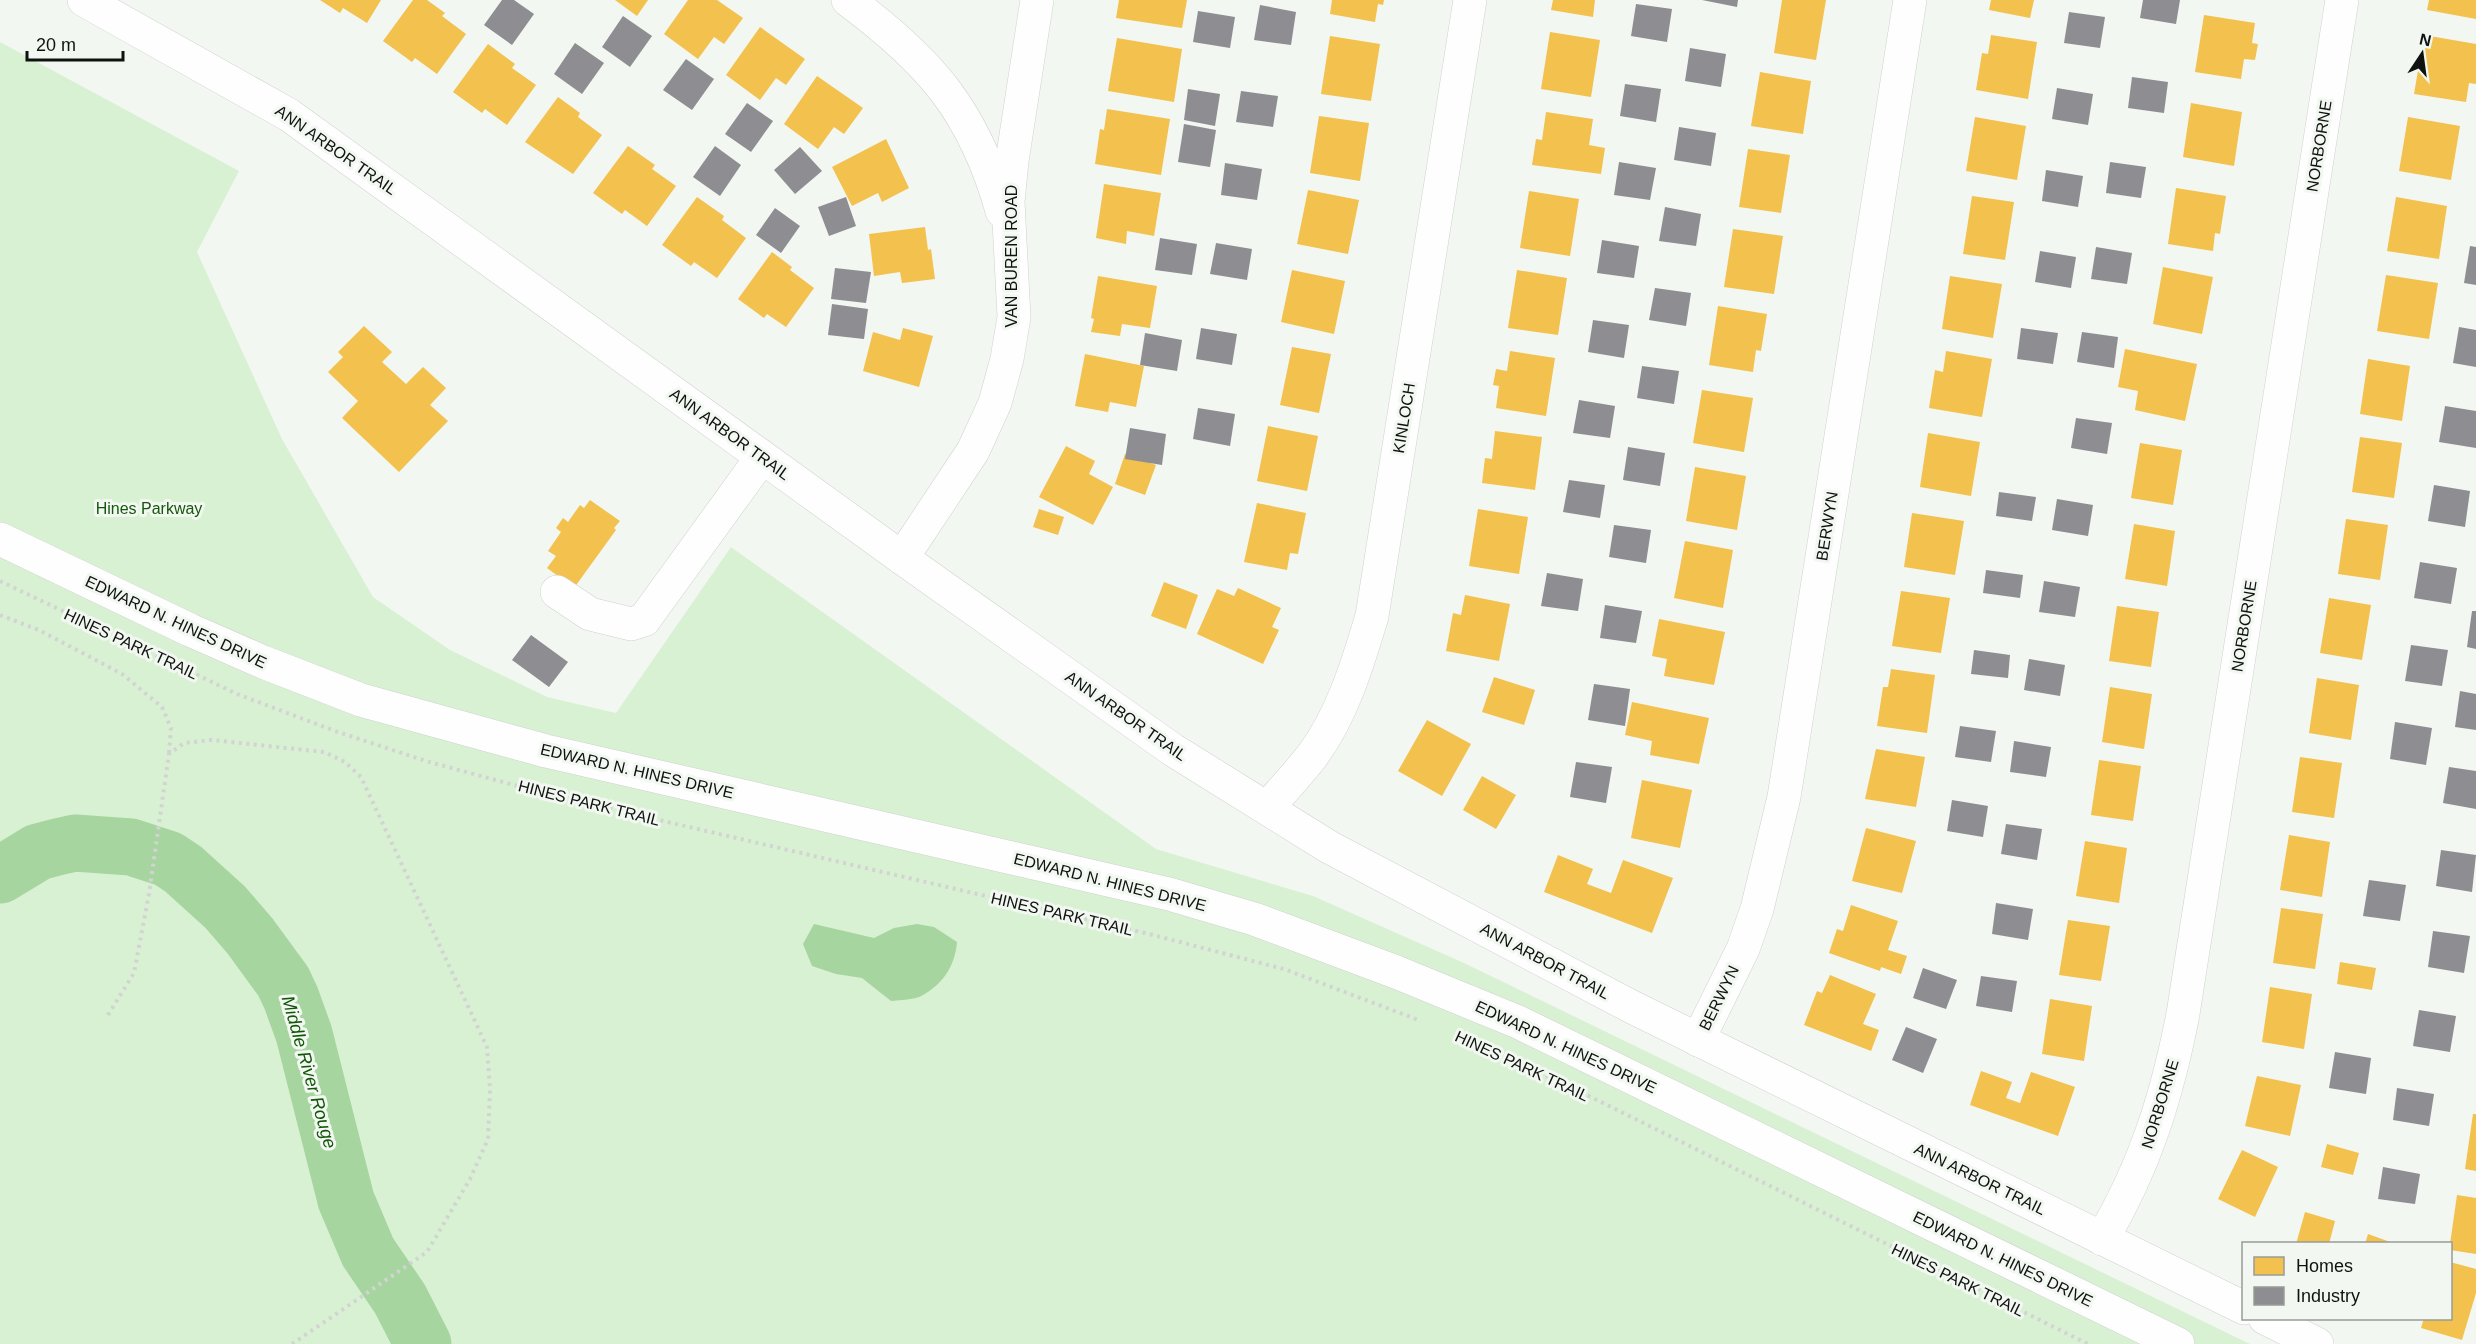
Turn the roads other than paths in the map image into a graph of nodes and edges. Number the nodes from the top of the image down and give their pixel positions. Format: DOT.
graph roads {
  1 [pos="84,0"];
  2 [pos="848,0"];
  3 [pos="1037,0"];
  4 [pos="1470,0"];
  5 [pos="1910,0"];
  6 [pos="2342,0"];
  7 [pos="1010,242"];
  8 [pos="762,457"];
  9 [pos="0,539"];
  10 [pos="902,558"];
  11 [pos="557,592"];
  12 [pos="1267,808"];
  13 [pos="1698,1040"];
  14 [pos="2102,1239"];
  15 [pos="2242,1307"];
  16 [pos="2269,1320"];
  17 [pos="2178,1344"];
  18 [pos="2317,1344"];
  1 -- 8 [label="street, ANN ARBOR TRAIL"];
  2 -- 7 [label="street"];
  3 -- 7 [label="street, VAN BUREN ROAD"];
  4 -- 12 [label="street, KINLOCH"];
  5 -- 13 [label="street, BERWYN"];
  6 -- 14 [label="street, NORBORNE"];
  7 -- 10 [label="street, VAN BUREN ROAD"];
  8 -- 10 [label="street, ANN ARBOR TRAIL"];
  8 -- 11 [label="street"];
  9 -- 17 [label="street, EDWARD N. HINES DRIVE"];
  10 -- 12 [label="street, ANN ARBOR TRAIL"];
  12 -- 13 [label="street, ANN ARBOR TRAIL"];
  13 -- 14 [label="street, ANN ARBOR TRAIL"];
  14 -- 15 [label="street, ANN ARBOR TRAIL"];
  16 -- 18 [label="street"];
}
